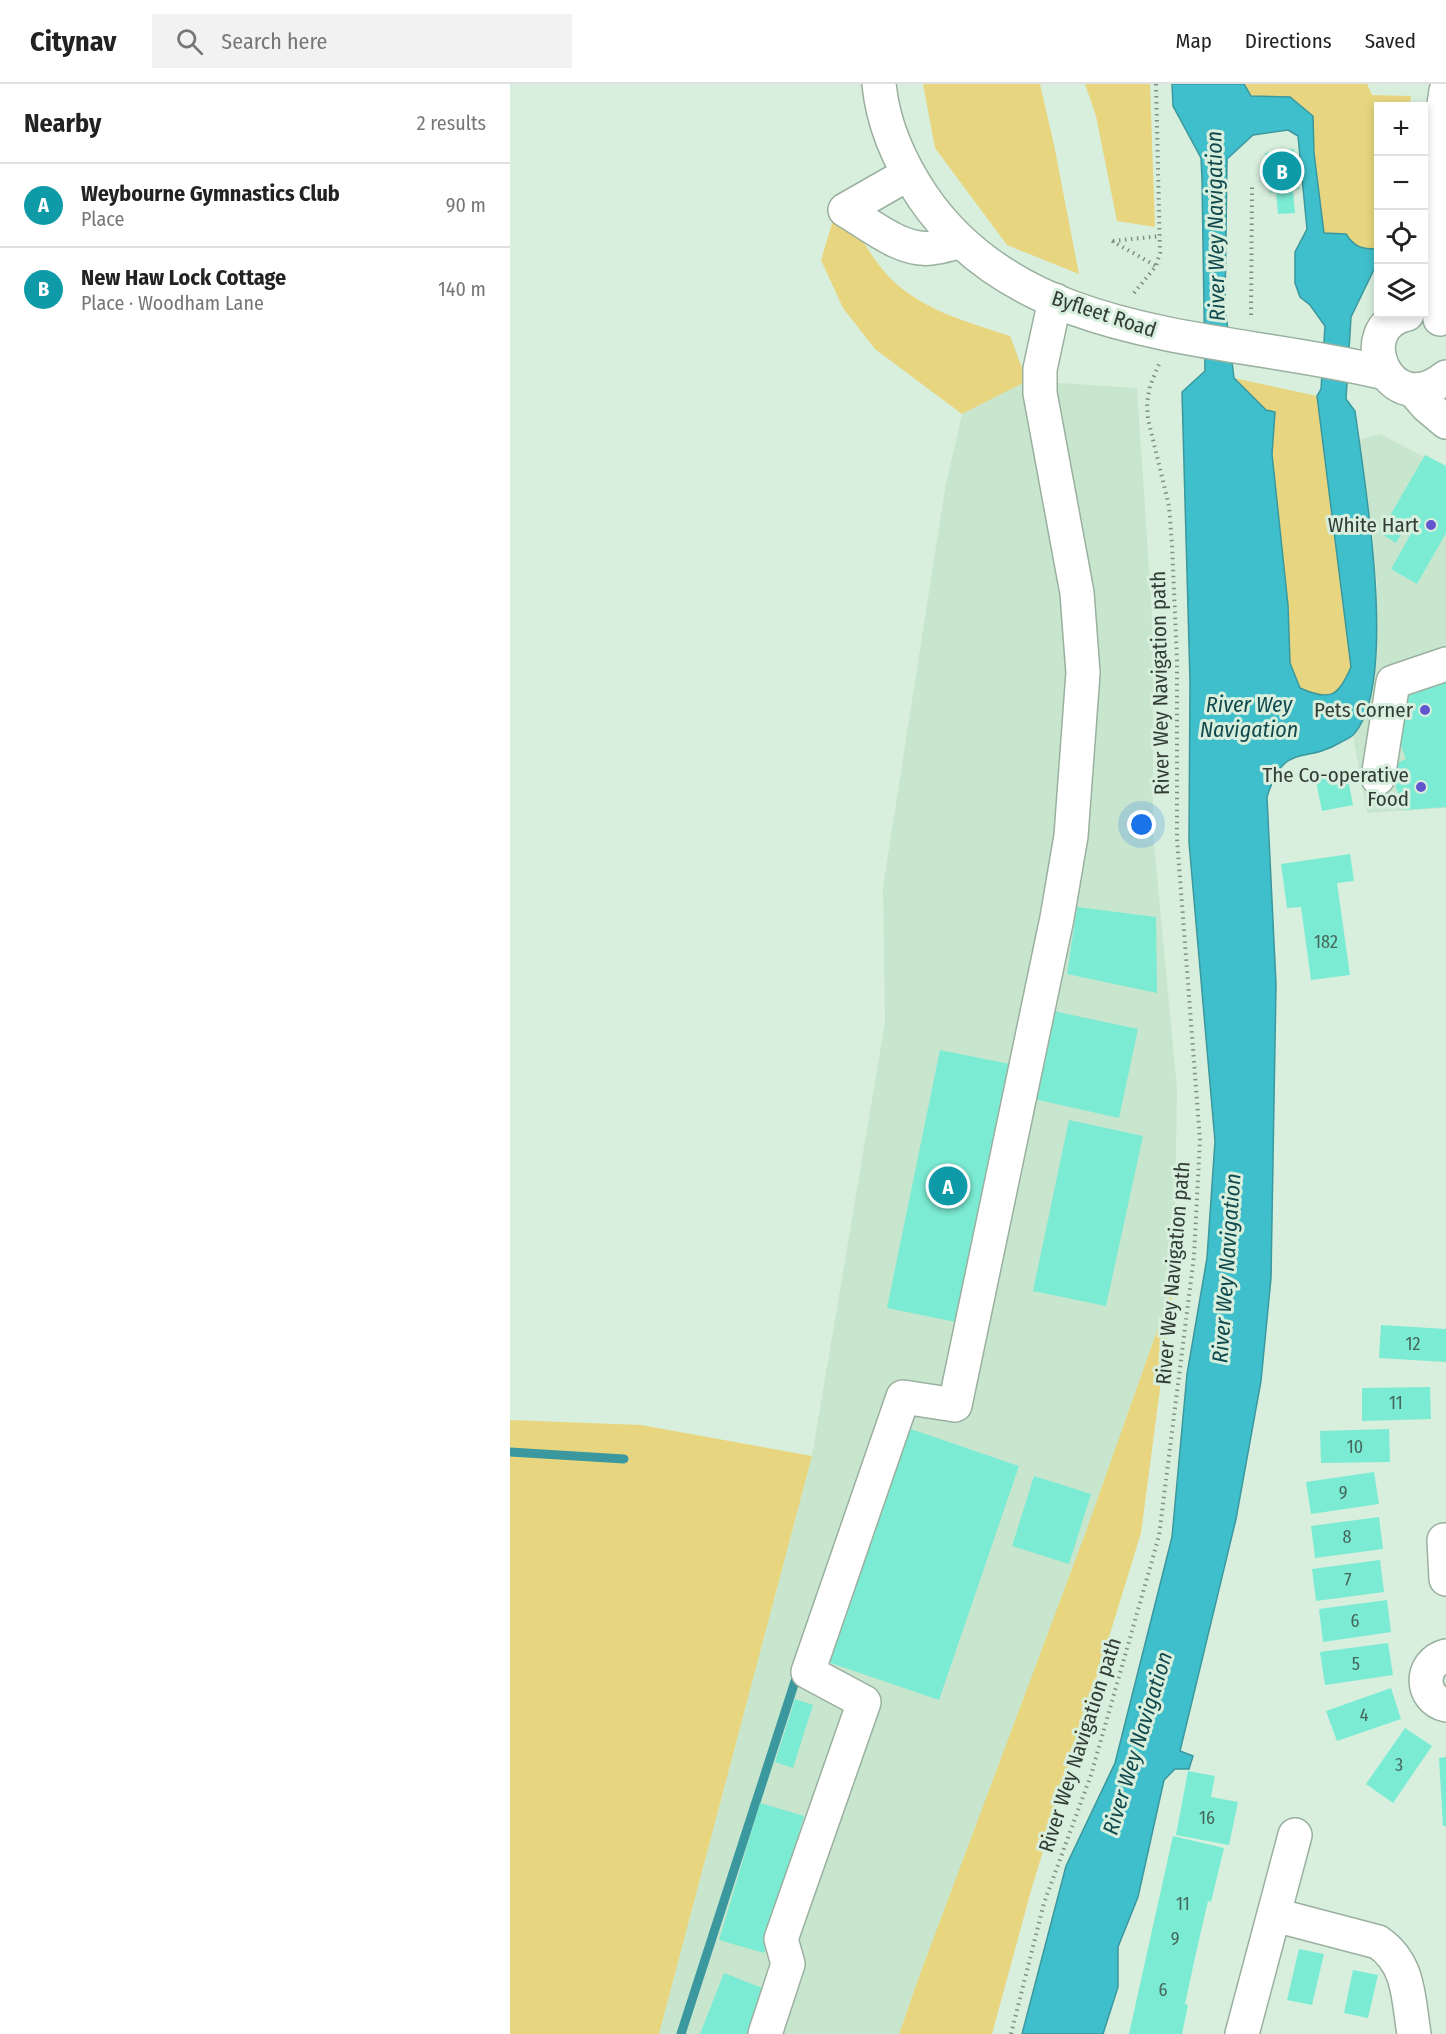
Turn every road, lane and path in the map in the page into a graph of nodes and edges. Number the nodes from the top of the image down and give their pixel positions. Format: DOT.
graph roads {
  1 [pos="879,84"];
  2 [pos="1156,84"];
  3 [pos="1445,105"];
  4 [pos="908,174"];
  5 [pos="1252,186"];
  6 [pos="1433,235"];
  7 [pos="1161,236"];
  8 [pos="960,242"];
  9 [pos="1156,266"];
  10 [pos="1142,284"];
  11 [pos="1055,300"];
  12 [pos="1251,321"];
  13 [pos="1402,337"];
  14 [pos="1155,342"];
  15 [pos="1446,377"];
  16 [pos="1446,422"];
  17 [pos="1446,664"];
  18 [pos="1378,778"];
  19 [pos="1444,1540"];
  20 [pos="1446,1579"];
  21 [pos="1446,1656"];
  22 [pos="1446,1706"];
  23 [pos="1295,1835"];
  24 [pos="1275,1915"];
  25 [pos="765,2034"];
  26 [pos="1011,2034"];
  27 [pos="1242,2034"];
  28 [pos="1414,2034"];
  1 -- 4 [label="main road, Byfleet Road"];
  2 -- 7 [label="path"];
  3 -- 6 [label="main road"];
  4 -- 8 [label="main road, Byfleet Road"];
  4 -- 8 [label="main road"];
  5 -- 12 [label="path"];
  6 -- 13 [label="main road"];
  7 -- 9 [label="path"];
  7 -- 9 [label="path"];
  8 -- 11 [label="main road, Byfleet Road"];
  9 -- 10 [label="path"];
  11 -- 14 [label="main road, Byfleet Road"];
  11 -- 25 [label="main road"];
  13 -- 14 [label="main road, Byfleet Road"];
  13 -- 15 [label="main road"];
  13 -- 16 [label="main road"];
  14 -- 26 [label="path, River Wey Navigation path"];
  17 -- 18 [label="main road"];
  19 -- 20 [label="main road"];
  21 -- 22 [label="main road"];
  23 -- 24 [label="main road"];
  24 -- 27 [label="main road"];
  24 -- 28 [label="main road"];
}
